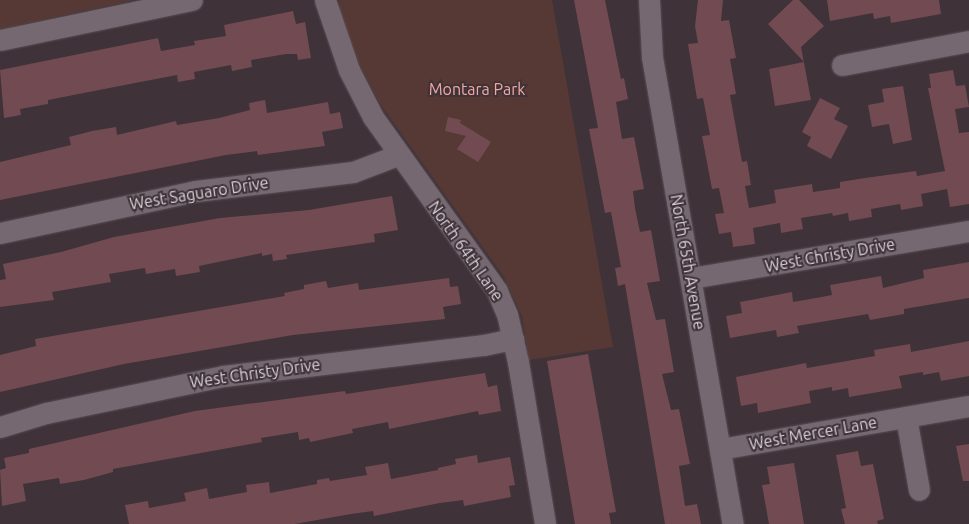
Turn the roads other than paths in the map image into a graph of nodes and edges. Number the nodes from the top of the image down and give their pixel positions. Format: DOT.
graph roads {
  1 [pos="192,0"];
  2 [pos="325,0"];
  3 [pos="649,0"];
  4 [pos="0,40"];
  5 [pos="969,41"];
  6 [pos="842,65"];
  7 [pos="398,155"];
  8 [pos="969,231"];
  9 [pos="0,233"];
  10 [pos="691,278"];
  11 [pos="513,339"];
  12 [pos="969,406"];
  13 [pos="906,417"];
  14 [pos="0,428"];
  15 [pos="720,449"];
  16 [pos="918,490"];
  17 [pos="545,524"];
  18 [pos="732,524"];
  1 -- 4 [label="street"];
  2 -- 7 [label="street, North 64th Lane"];
  3 -- 10 [label="street, North 65th Avenue"];
  5 -- 6 [label="street"];
  7 -- 9 [label="street, West Saguaro Drive"];
  7 -- 11 [label="street, North 64th Lane"];
  8 -- 10 [label="street, West Christy Drive"];
  10 -- 15 [label="street, North 65th Avenue"];
  11 -- 14 [label="street, West Christy Drive"];
  11 -- 17 [label="street, North 64th Lane"];
  12 -- 13 [label="street, West Mercer Lane"];
  13 -- 15 [label="street, West Mercer Lane"];
  13 -- 16 [label="street"];
  15 -- 18 [label="street, North 65th Avenue"];
}
